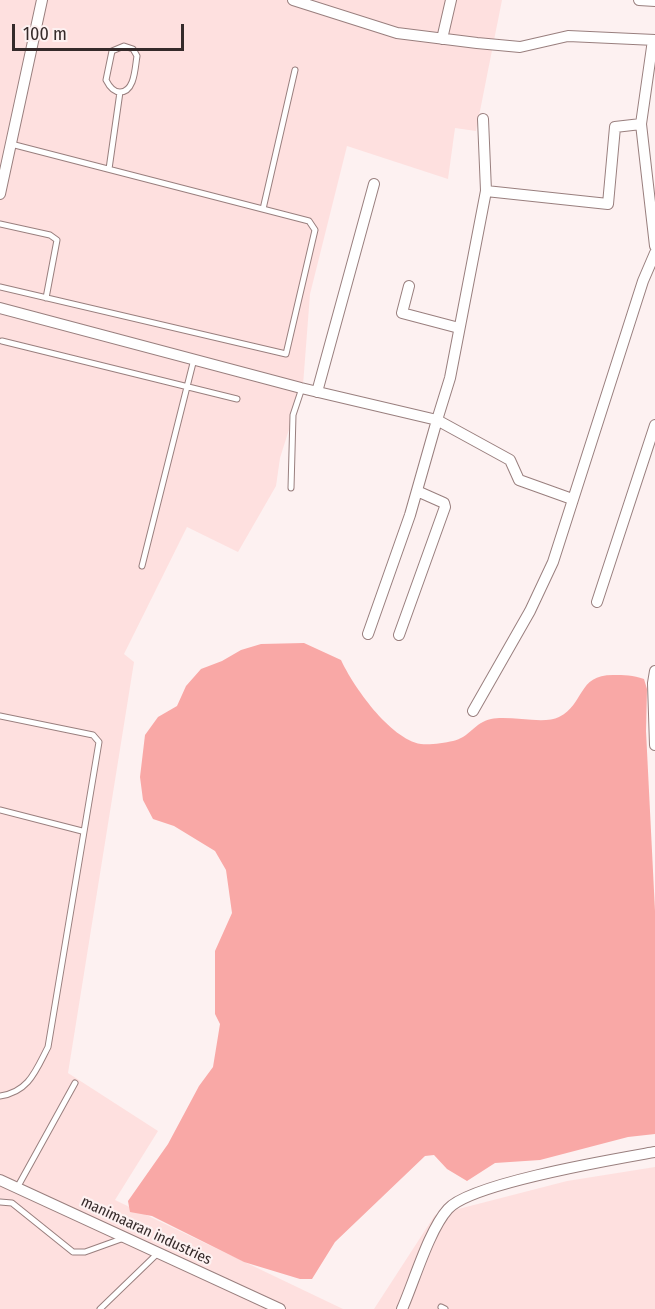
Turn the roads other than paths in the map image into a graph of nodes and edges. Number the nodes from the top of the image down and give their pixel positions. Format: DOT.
graph roads {
  1 [pos="42,0"];
  2 [pos="293,0"];
  3 [pos="451,0"];
  4 [pos="639,0"];
  5 [pos="655,2"];
  6 [pos="442,39"];
  7 [pos="654,40"];
  8 [pos="295,70"];
  9 [pos="120,92"];
  10 [pos="650,107"];
  11 [pos="483,119"];
  12 [pos="641,124"];
  13 [pos="11,144"];
  14 [pos="109,170"];
  15 [pos="374,184"];
  16 [pos="486,191"];
  17 [pos="0,194"];
  18 [pos="263,209"];
  19 [pos="0,224"];
  20 [pos="655,246"];
  21 [pos="655,253"];
  22 [pos="409,286"];
  23 [pos="0,287"];
  24 [pos="46,298"];
  25 [pos="0,308"];
  26 [pos="459,328"];
  27 [pos="2,341"];
  28 [pos="194,359"];
  29 [pos="187,387"];
  30 [pos="302,388"];
  31 [pos="317,392"];
  32 [pos="237,399"];
  33 [pos="437,420"];
  34 [pos="655,425"];
  35 [pos="291,488"];
  36 [pos="417,491"];
  37 [pos="572,499"];
  38 [pos="142,566"];
  39 [pos="597,602"];
  40 [pos="368,634"];
  41 [pos="399,635"];
  42 [pos="655,671"];
  43 [pos="473,711"];
  44 [pos="0,716"];
  45 [pos="655,745"];
  46 [pos="0,810"];
  47 [pos="82,831"];
  48 [pos="75,1083"];
  49 [pos="0,1096"];
  50 [pos="655,1152"];
  51 [pos="0,1180"];
  52 [pos="17,1188"];
  53 [pos="0,1202"];
  54 [pos="126,1238"];
  55 [pos="158,1252"];
  56 [pos="100,1309"];
  57 [pos="280,1309"];
  58 [pos="402,1309"];
  1 -- 13 [label="street"];
  2 -- 6 [label="street"];
  3 -- 6 [label="street"];
  4 -- 5 [label="street"];
  6 -- 7 [label="street"];
  7 -- 10 [label="street"];
  8 -- 18 [label="lane"];
  9 -- 9 [label="lane"];
  9 -- 14 [label="lane"];
  10 -- 12 [label="street"];
  11 -- 16 [label="street"];
  12 -- 16 [label="street"];
  12 -- 20 [label="street"];
  13 -- 14 [label="lane"];
  13 -- 17 [label="street"];
  14 -- 18 [label="lane"];
  15 -- 31 [label="street"];
  16 -- 26 [label="street"];
  18 -- 24 [label="lane"];
  19 -- 24 [label="lane"];
  21 -- 37 [label="street"];
  22 -- 26 [label="street"];
  23 -- 24 [label="lane"];
  25 -- 28 [label="street"];
  26 -- 33 [label="street"];
  27 -- 29 [label="lane"];
  28 -- 29 [label="lane"];
  28 -- 30 [label="street"];
  29 -- 32 [label="lane"];
  29 -- 38 [label="lane"];
  30 -- 31 [label="street"];
  30 -- 35 [label="lane"];
  31 -- 33 [label="street"];
  33 -- 36 [label="street"];
  33 -- 37 [label="street"];
  34 -- 39 [label="street"];
  36 -- 40 [label="street"];
  36 -- 41 [label="street"];
  37 -- 43 [label="street"];
  42 -- 45 [label="street"];
  44 -- 47 [label="lane"];
  46 -- 47 [label="lane"];
  47 -- 49 [label="lane"];
  48 -- 52 [label="lane"];
  50 -- 58 [label="street"];
  51 -- 52 [label="street, manimaaran industries"];
  52 -- 54 [label="street, manimaaran industries"];
  53 -- 54 [label="lane"];
  54 -- 55 [label="street, manimaaran industries"];
  55 -- 56 [label="lane"];
  55 -- 57 [label="street, manimaaran industries"];
}
